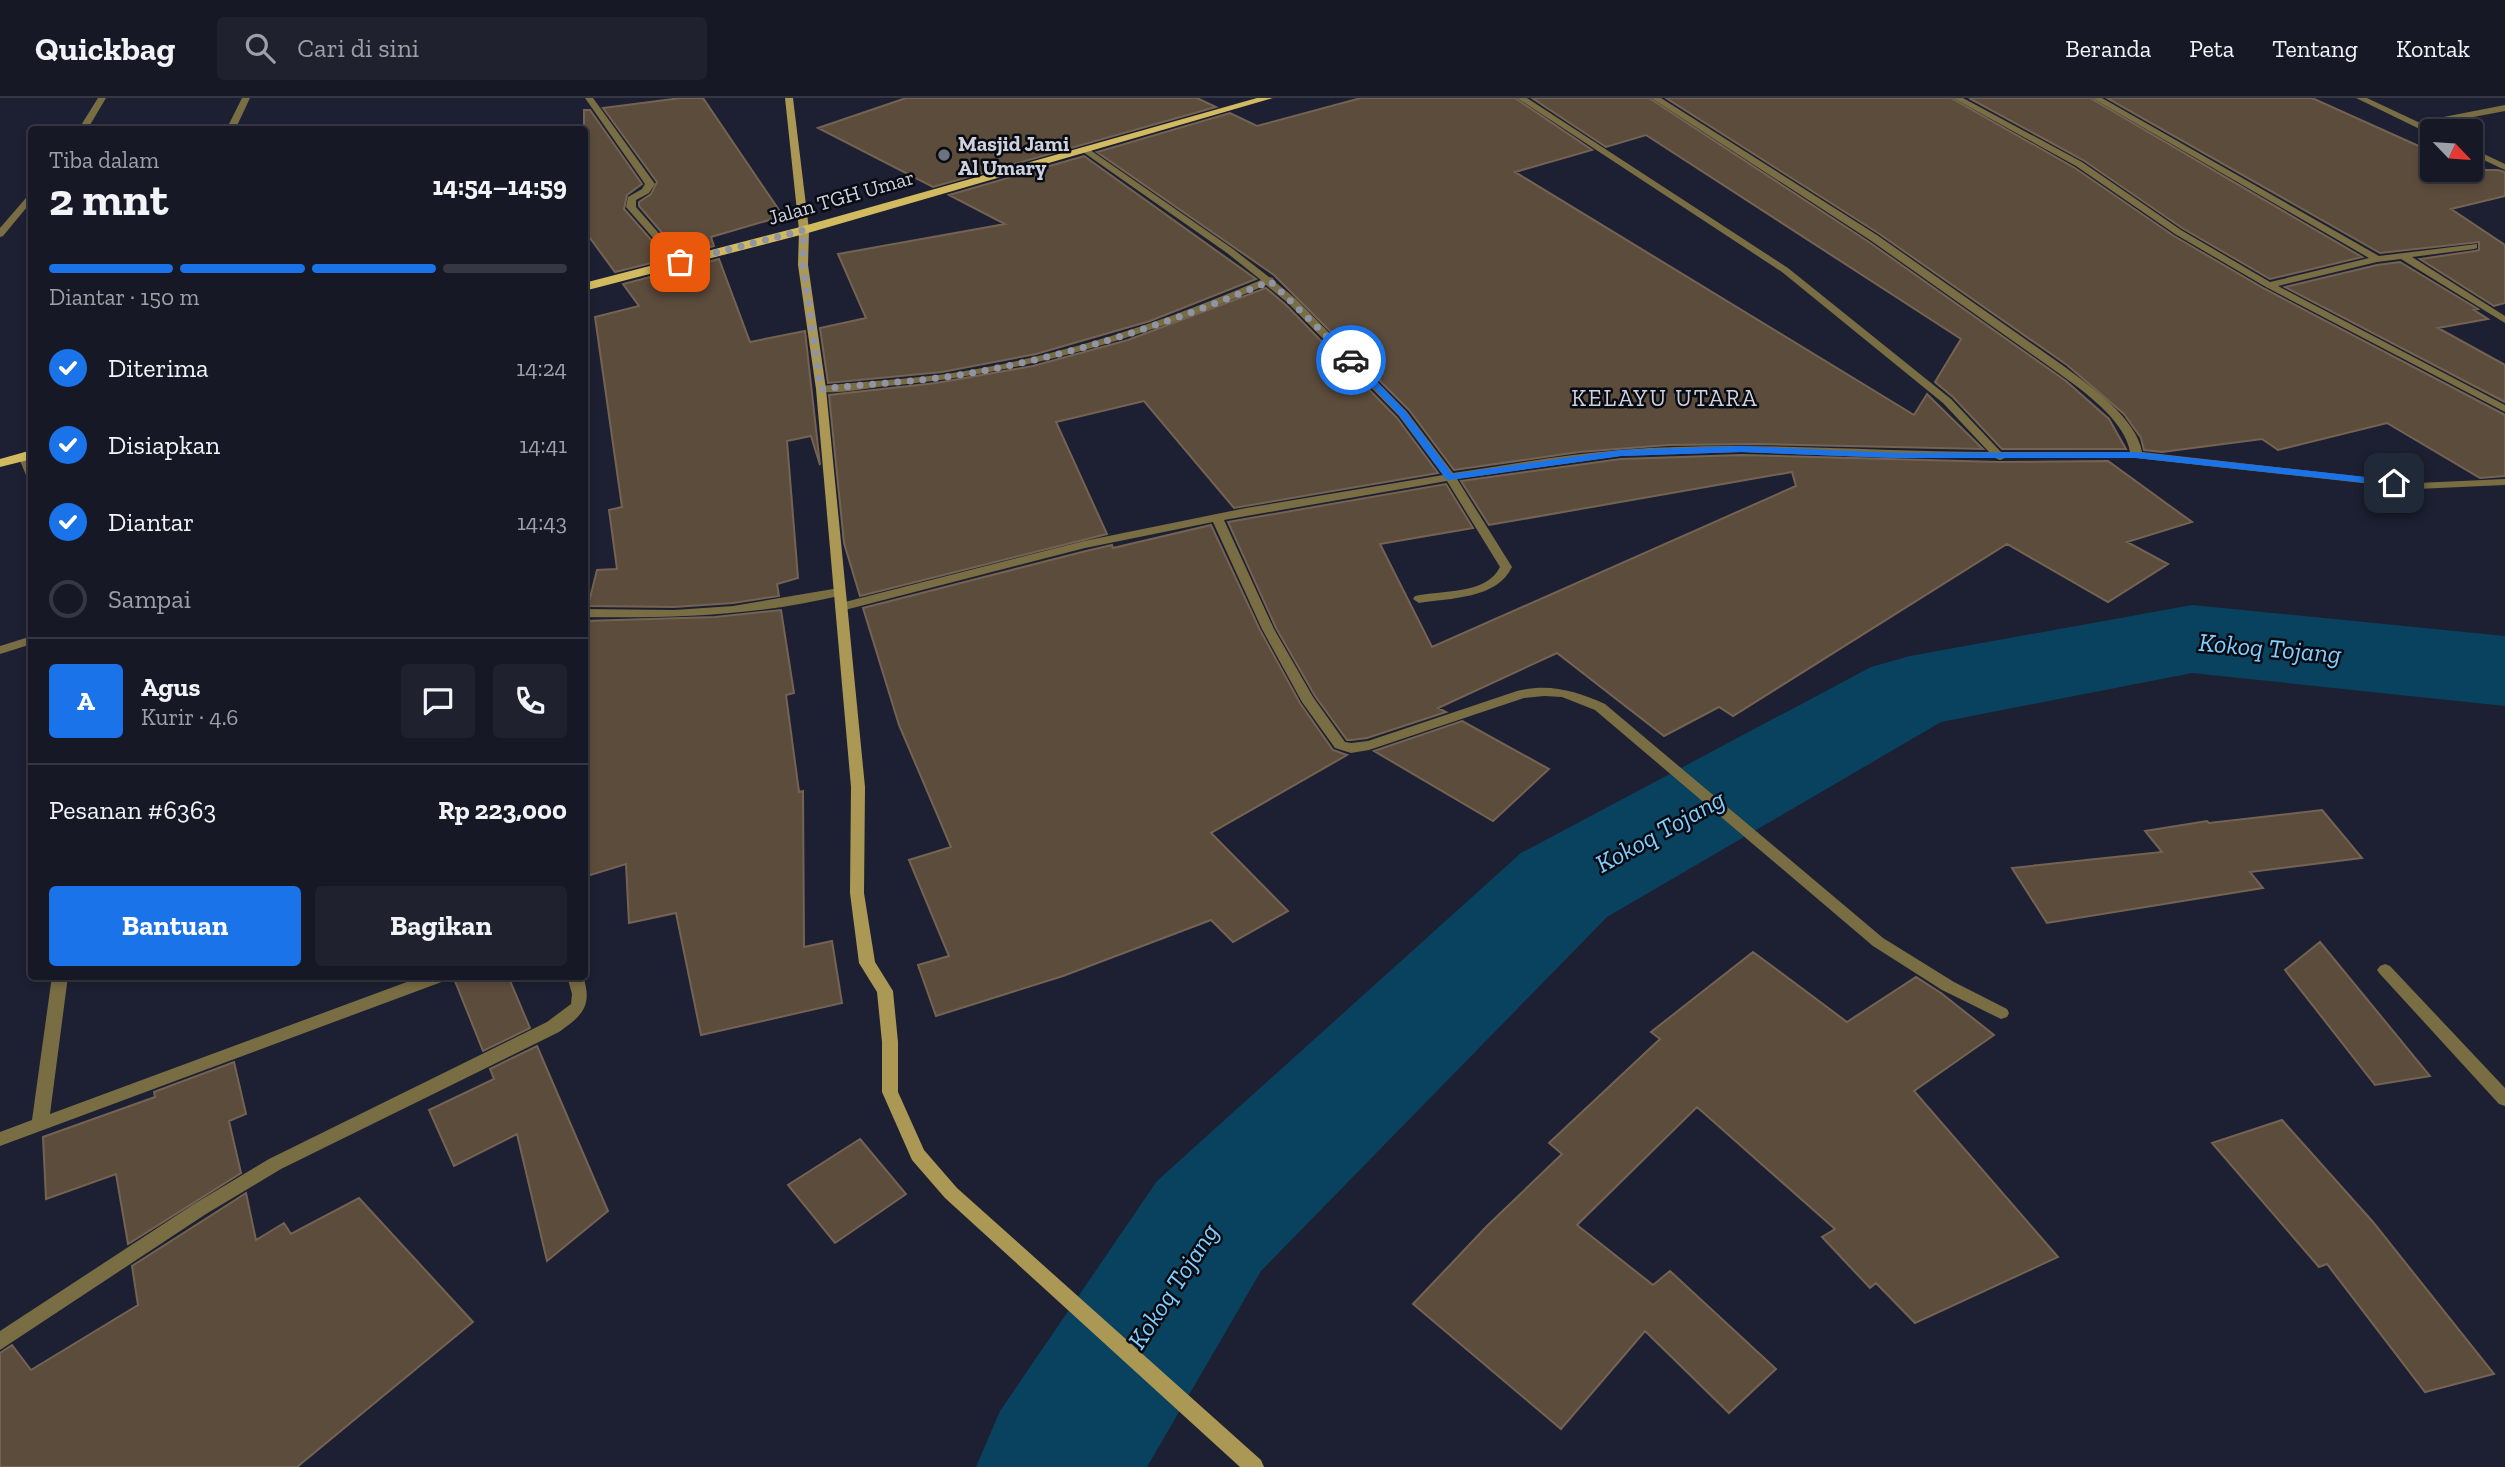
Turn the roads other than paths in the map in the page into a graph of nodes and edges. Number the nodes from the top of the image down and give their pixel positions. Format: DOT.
graph roads {
  1 [pos="102,98"];
  2 [pos="246,98"];
  3 [pos="589,98"];
  4 [pos="789,98"];
  5 [pos="1268,98"];
  6 [pos="1521,98"];
  7 [pos="1655,98"];
  8 [pos="1957,98"];
  9 [pos="2096,98"];
  10 [pos="2360,98"];
  11 [pos="2505,108"];
  12 [pos="2418,125"];
  13 [pos="84,126"];
  14 [pos="232,126"];
  15 [pos="1086,150"];
  16 [pos="2483,157"];
  17 [pos="2505,167"];
  18 [pos="28,199"];
  19 [pos="804,230"];
  20 [pos="0,234"];
  21 [pos="2474,246"];
  22 [pos="2402,255"];
  23 [pos="2377,259"];
  24 [pos="680,262"];
  25 [pos="1270,281"];
  26 [pos="2269,285"];
  27 [pos="588,286"];
  28 [pos="2505,320"];
  29 [pos="821,389"];
  30 [pos="2505,409"];
  31 [pos="27,455"];
  32 [pos="2136,455"];
  33 [pos="2000,457"];
  34 [pos="0,463"];
  35 [pos="1450,477"];
  36 [pos="2505,482"];
  37 [pos="1217,518"];
  38 [pos="1419,599"];
  39 [pos="840,600"];
  40 [pos="588,613"];
  41 [pos="28,641"];
  42 [pos="0,650"];
  43 [pos="2385,970"];
  44 [pos="59,980"];
  45 [pos="430,980"];
  46 [pos="577,980"];
  47 [pos="2001,1013"];
  48 [pos="2505,1099"];
  49 [pos="40,1122"];
  50 [pos="0,1139"];
  51 [pos="0,1341"];
  52 [pos="1254,1467"];
  1 -- 13 [label="street"];
  2 -- 14 [label="street"];
  3 -- 24 [label="street"];
  4 -- 19 [label="street"];
  5 -- 15 [label="main road, Jalan TGH Umar"];
  6 -- 33 [label="street"];
  7 -- 32 [label="street"];
  8 -- 26 [label="street"];
  9 -- 23 [label="street"];
  10 -- 12 [label="street"];
  11 -- 12 [label="street"];
  15 -- 19 [label="main road, Jalan TGH Umar"];
  15 -- 25 [label="street"];
  16 -- 17 [label="street"];
  18 -- 20 [label="street"];
  19 -- 24 [label="main road, Jalan TGH Umar"];
  19 -- 29 [label="street"];
  21 -- 22 [label="street"];
  22 -- 23 [label="street"];
  22 -- 28 [label="street"];
  23 -- 26 [label="street"];
  24 -- 27 [label="main road, Jalan TGH Umar"];
  25 -- 29 [label="street"];
  25 -- 35 [label="street"];
  26 -- 30 [label="street"];
  29 -- 39 [label="street"];
  31 -- 34 [label="main road"];
  32 -- 33 [label="street"];
  32 -- 36 [label="street"];
  33 -- 35 [label="street"];
  35 -- 37 [label="street"];
  35 -- 38 [label="street"];
  37 -- 39 [label="street"];
  37 -- 47 [label="street"];
  39 -- 40 [label="street"];
  39 -- 52 [label="street"];
  41 -- 42 [label="street"];
  43 -- 48 [label="street"];
  44 -- 49 [label="street"];
  45 -- 49 [label="street"];
  46 -- 51 [label="street"];
  49 -- 50 [label="street"];
}
